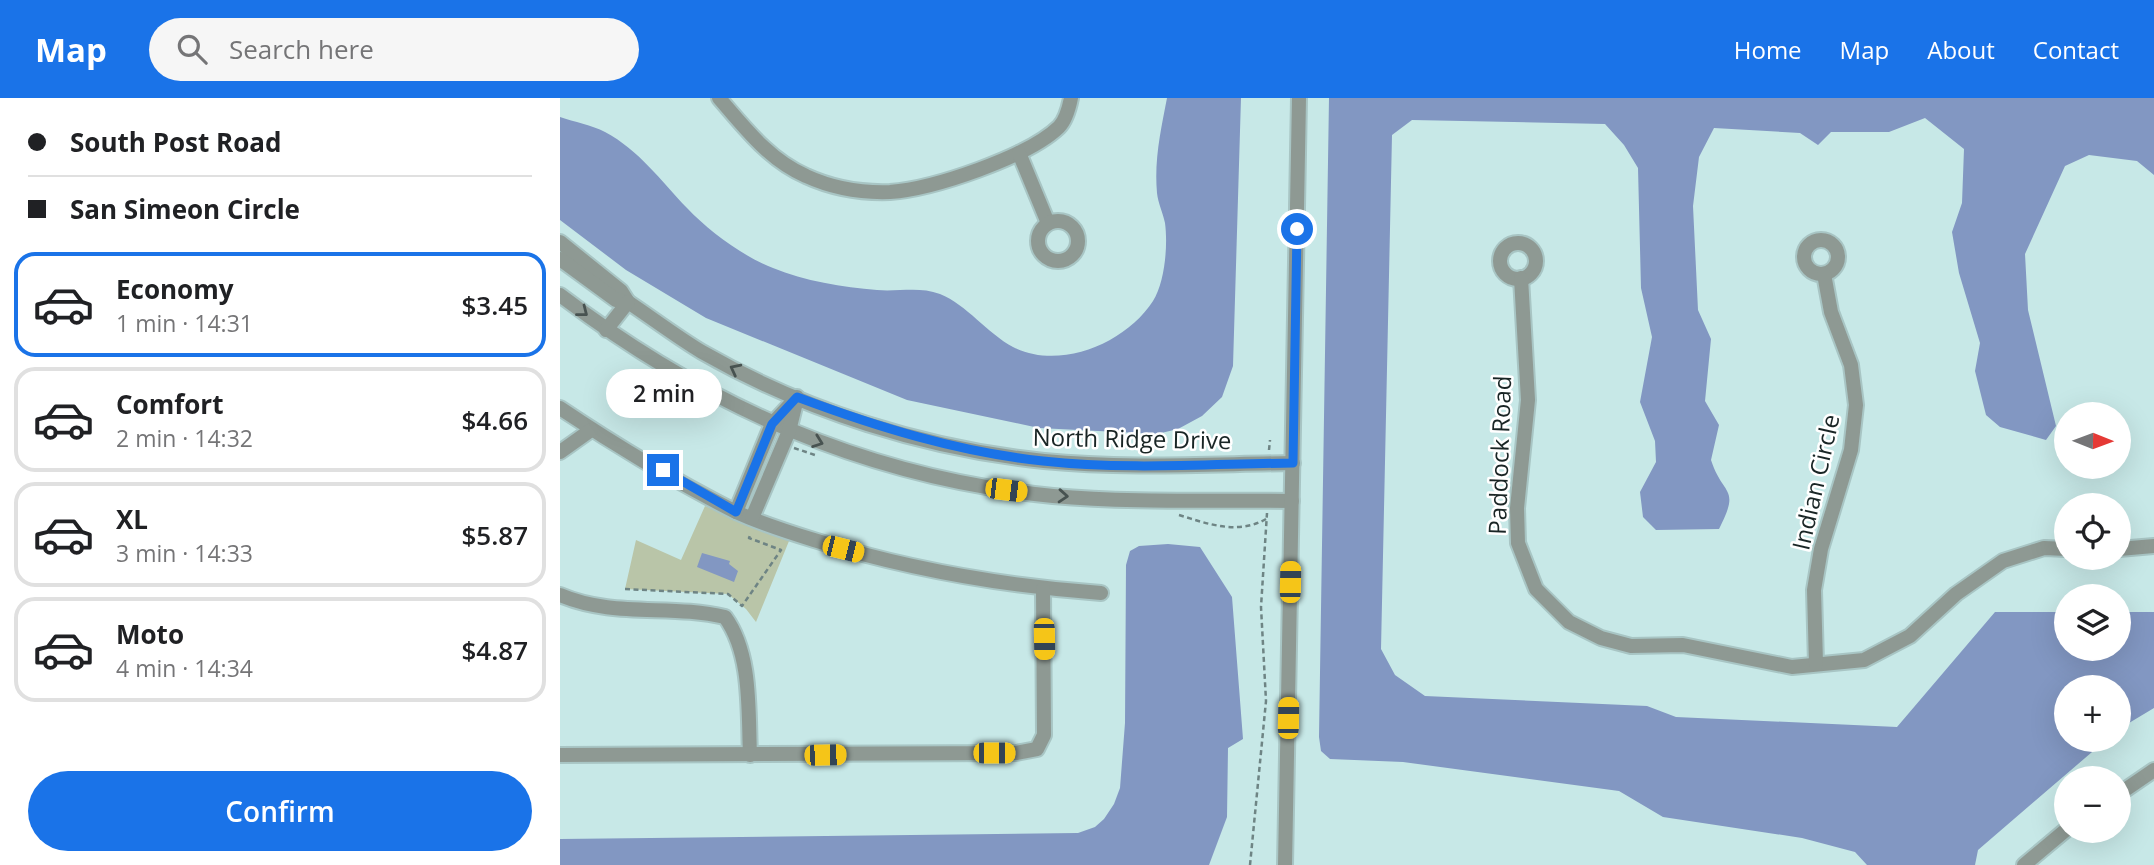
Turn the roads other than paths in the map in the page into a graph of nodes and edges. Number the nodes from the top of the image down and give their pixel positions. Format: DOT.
graph roads {
  1 [pos="719,98"];
  2 [pos="1071,98"];
  3 [pos="1299,98"];
  4 [pos="1019,153"];
  5 [pos="1048,223"];
  6 [pos="560,242"];
  7 [pos="560,258"];
  8 [pos="1824,274"];
  9 [pos="1521,278"];
  10 [pos="560,295"];
  11 [pos="628,302"];
  12 [pos="606,330"];
  13 [pos="797,397"];
  14 [pos="560,408"];
  15 [pos="772,424"];
  16 [pos="592,430"];
  17 [pos="789,431"];
  18 [pos="560,452"];
  19 [pos="1293,463"];
  20 [pos="1292,501"];
  21 [pos="736,512"];
  22 [pos="752,524"];
  23 [pos="2154,546"];
  24 [pos="2054,548"];
  25 [pos="2131,548"];
  26 [pos="1043,589"];
  27 [pos="1101,593"];
  28 [pos="560,595"];
  29 [pos="1816,664"];
  30 [pos="560,755"];
  31 [pos="750,755"];
  32 [pos="2154,770"];
  33 [pos="2131,786"];
  34 [pos="2054,840"];
  35 [pos="1285,865"];
  36 [pos="2024,865"];
  1 -- 4 [label="street"];
  2 -- 4 [label="street"];
  3 -- 19 [label="street"];
  4 -- 5 [label="street"];
  6 -- 11 [label="street, North Ridge Drive"];
  7 -- 11 [label="street, North Ridge Drive"];
  8 -- 29 [label="street, Indian Circle"];
  9 -- 29 [label="street, Paddock Road"];
  10 -- 12 [label="street, one-way"];
  11 -- 12 [label="street"];
  13 -- 11 [label="street, North Ridge Drive, one-way"];
  12 -- 15 [label="street"];
  13 -- 15 [label="street"];
  13 -- 17 [label="street"];
  13 -- 19 [label="street, North Ridge Drive"];
  14 -- 16 [label="street"];
  15 -- 17 [label="street"];
  15 -- 21 [label="street"];
  16 -- 18 [label="street"];
  16 -- 21 [label="street"];
  17 -- 20 [label="street, one-way"];
  17 -- 22 [label="street"];
  19 -- 20 [label="street"];
  20 -- 35 [label="street"];
  21 -- 22 [label="street"];
  22 -- 26 [label="street"];
  23 -- 25 [label="street"];
  24 -- 29 [label="street, Paddock Road"];
  26 -- 27 [label="street"];
  26 -- 31 [label="street"];
  28 -- 31 [label="street"];
  30 -- 31 [label="street"];
  32 -- 33 [label="street"];
  34 -- 36 [label="street"];
}
